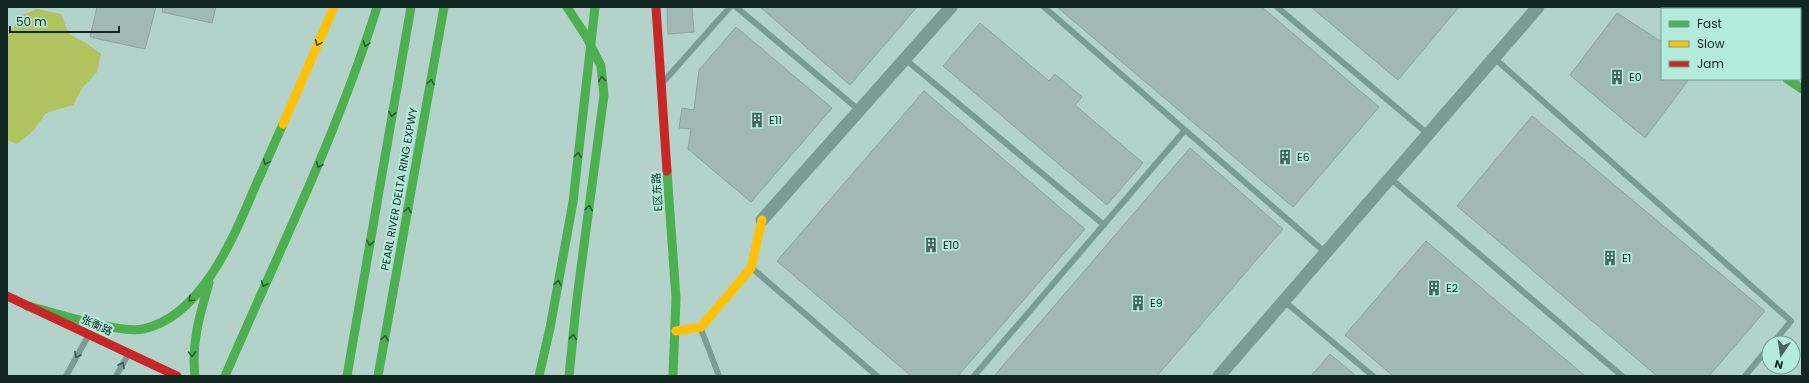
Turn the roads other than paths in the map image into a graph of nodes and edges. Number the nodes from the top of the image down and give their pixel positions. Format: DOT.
graph roads {
  1 [pos="334,7"];
  2 [pos="377,7"];
  3 [pos="411,7"];
  4 [pos="444,7"];
  5 [pos="567,7"];
  6 [pos="595,7"];
  7 [pos="656,7"];
  8 [pos="730,7"];
  9 [pos="736,7"];
  10 [pos="950,7"];
  11 [pos="1044,7"];
  12 [pos="1277,7"];
  13 [pos="1538,7"];
  14 [pos="905,58"];
  15 [pos="1494,58"];
  16 [pos="1788,80"];
  17 [pos="661,85"];
  18 [pos="1802,89"];
  19 [pos="859,110"];
  20 [pos="1185,130"];
  21 [pos="1428,134"];
  22 [pos="1390,178"];
  23 [pos="762,220"];
  24 [pos="1104,225"];
  25 [pos="1326,252"];
  26 [pos="752,268"];
  27 [pos="211,276"];
  28 [pos="7,296"];
  29 [pos="1284,301"];
  30 [pos="27,306"];
  31 [pos="701,327"];
  32 [pos="676,331"];
  33 [pos="89,334"];
  34 [pos="1780,335"];
  35 [pos="129,354"];
  36 [pos="1761,357"];
  37 [pos="66,376"];
  38 [pos="116,376"];
  39 [pos="177,376"];
  40 [pos="195,376"];
  41 [pos="225,376"];
  42 [pos="347,376"];
  43 [pos="378,376"];
  44 [pos="539,376"];
  45 [pos="569,376"];
  46 [pos="673,376"];
  47 [pos="719,376"];
  48 [pos="877,376"];
  49 [pos="974,376"];
  50 [pos="1219,376"];
  51 [pos="1373,376"];
  52 [pos="1622,376"];
  53 [pos="1745,376"];
  1 -- 27 [label="main road, one-way"];
  2 -- 41 [label="main road, one-way"];
  3 -- 42 [label="main road, PEARL RIVER DELTA RING EXPWY, one-way"];
  43 -- 4 [label="main road, PEARL RIVER DELTA RING EXPWY, one-way"];
  45 -- 5 [label="main road, one-way"];
  44 -- 6 [label="main road, one-way"];
  7 -- 17 [label="main road, E区东路"];
  8 -- 17 [label="lane"];
  9 -- 19 [label="lane"];
  10 -- 14 [label="street"];
  11 -- 20 [label="lane"];
  12 -- 21 [label="lane"];
  13 -- 15 [label="street"];
  14 -- 19 [label="street"];
  14 -- 24 [label="lane"];
  15 -- 21 [label="street"];
  15 -- 34 [label="lane"];
  16 -- 18 [label="main road"];
  17 -- 32 [label="main road, E区东路"];
  19 -- 23 [label="street"];
  20 -- 24 [label="lane"];
  20 -- 25 [label="lane"];
  21 -- 22 [label="street"];
  22 -- 25 [label="street"];
  22 -- 52 [label="lane"];
  23 -- 26 [label="main road"];
  24 -- 49 [label="lane"];
  25 -- 29 [label="street"];
  26 -- 31 [label="main road"];
  26 -- 48 [label="lane"];
  27 -- 30 [label="main road, one-way"];
  27 -- 40 [label="main road, one-way"];
  28 -- 30 [label="main road, 张衡路"];
  29 -- 50 [label="street"];
  29 -- 51 [label="lane"];
  30 -- 33 [label="main road, 张衡路"];
  31 -- 32 [label="main road"];
  31 -- 47 [label="lane"];
  32 -- 46 [label="main road, E区东路"];
  33 -- 35 [label="main road, 张衡路"];
  33 -- 37 [label="lane, one-way"];
  38 -- 35 [label="lane, one-way"];
  35 -- 39 [label="main road, 张衡路"];
  36 -- 53 [label="lane"];
}
